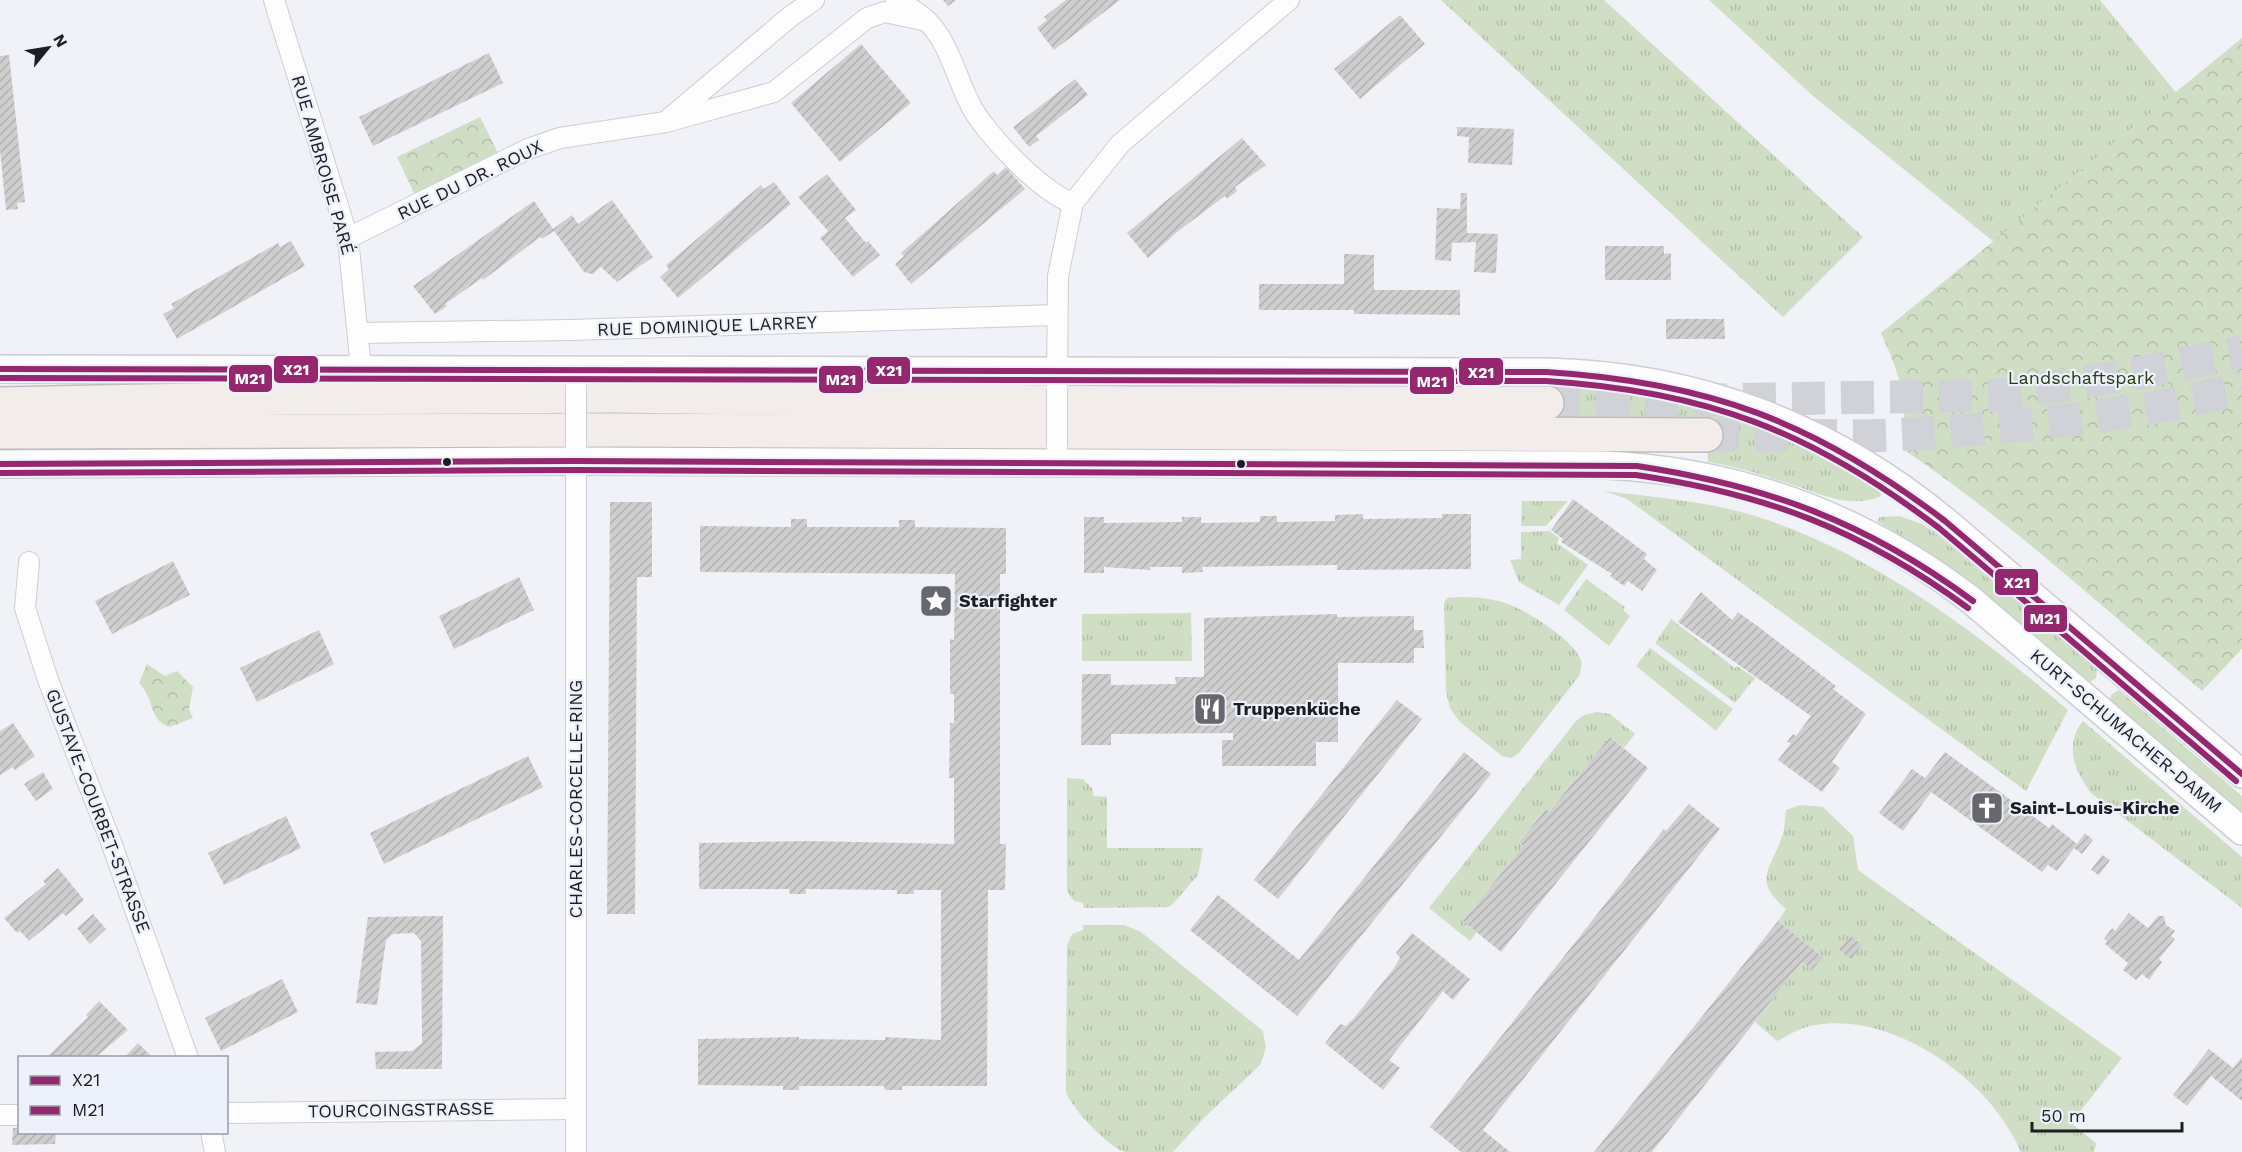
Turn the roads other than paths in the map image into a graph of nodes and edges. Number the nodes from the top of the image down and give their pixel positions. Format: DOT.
graph roads {
  1 [pos="274,0"];
  2 [pos="814,0"];
  3 [pos="896,0"];
  4 [pos="1289,0"];
  5 [pos="927,21"];
  6 [pos="666,122"];
  7 [pos="1073,203"];
  8 [pos="348,238"];
  9 [pos="1056,315"];
  10 [pos="358,333"];
  11 [pos="361,368"];
  12 [pos="0,369"];
  13 [pos="576,377"];
  14 [pos="1057,380"];
  15 [pos="1547,403"];
  16 [pos="0,404"];
  17 [pos="0,432"];
  18 [pos="1706,435"];
  19 [pos="576,453"];
  20 [pos="1057,455"];
  21 [pos="0,464"];
  22 [pos="28,562"];
  23 [pos="2242,774"];
  24 [pos="2242,831"];
  25 [pos="187,1056"];
  26 [pos="576,1109"];
  27 [pos="228,1113"];
  28 [pos="0,1115"];
  29 [pos="18,1115"];
  30 [pos="211,1134"];
  31 [pos="215,1152"];
  32 [pos="576,1152"];
  1 -- 8 [label="street, RUE AMBROISE PARÉ"];
  2 -- 6 [label="street"];
  3 -- 5 [label="street"];
  4 -- 7 [label="street"];
  5 -- 6 [label="street, RUE DU DR. ROUX"];
  5 -- 7 [label="street"];
  6 -- 8 [label="street, RUE DU DR. ROUX"];
  7 -- 9 [label="street"];
  8 -- 10 [label="street, RUE AMBROISE PARÉ"];
  9 -- 10 [label="street, RUE DOMINIQUE LARREY"];
  9 -- 14 [label="street"];
  10 -- 11 [label="street, RUE AMBROISE PARÉ"];
  11 -- 12 [label="main road"];
  11 -- 13 [label="main road"];
  13 -- 14 [label="main road"];
  13 -- 19 [label="street, CHARLES-CORCELLE-RING, bridge"];
  14 -- 20 [label="street, bridge"];
  14 -- 23 [label="main road"];
  15 -- 16 [label="highway"];
  17 -- 18 [label="highway"];
  19 -- 20 [label="main road, KURT-SCHUMACHER-DAMM"];
  19 -- 21 [label="main road, KURT-SCHUMACHER-DAMM"];
  19 -- 26 [label="street, CHARLES-CORCELLE-RING"];
  20 -- 24 [label="main road, KURT-SCHUMACHER-DAMM"];
  22 -- 25 [label="street, GUSTAVE-COURBET-STRASSE"];
  26 -- 27 [label="street, TOURCOINGSTRASSE"];
  26 -- 32 [label="street, CHARLES-CORCELLE-RING"];
  28 -- 29 [label="street"];
  30 -- 31 [label="street"];
}
